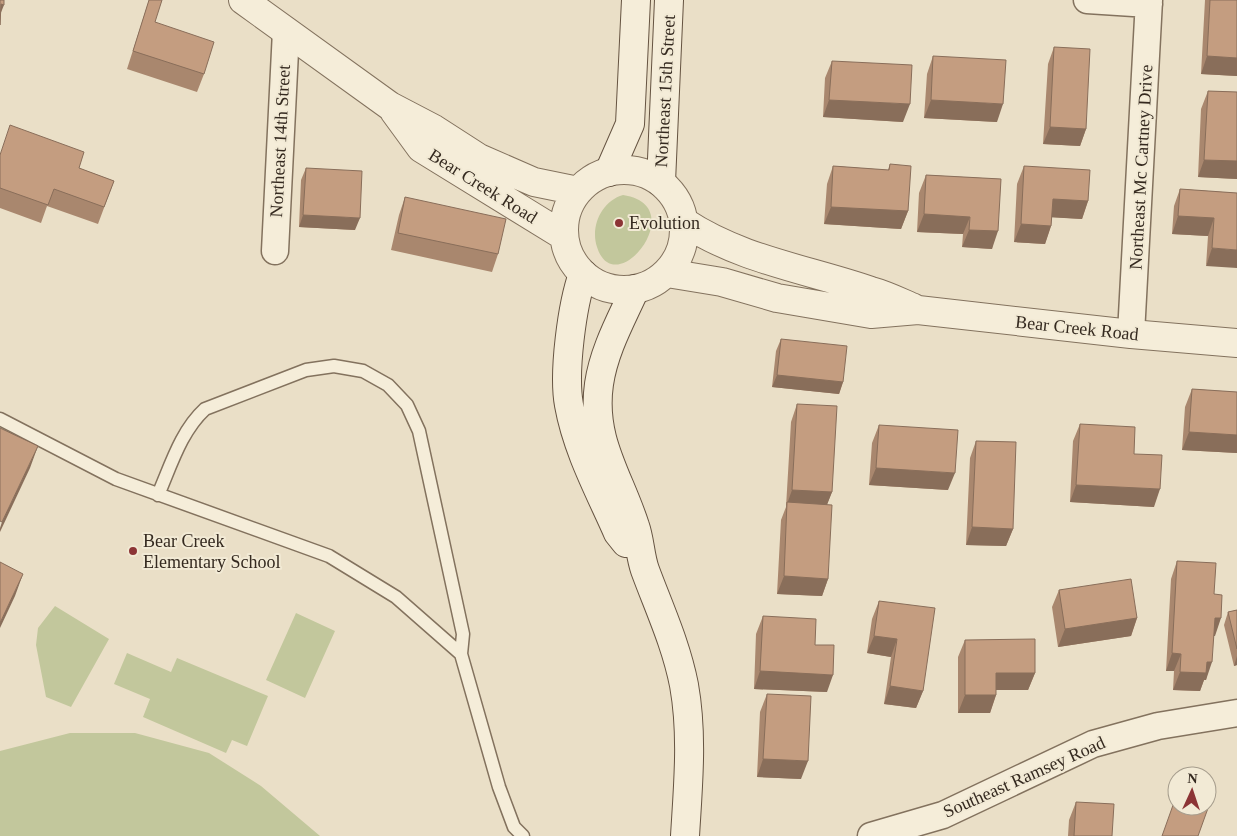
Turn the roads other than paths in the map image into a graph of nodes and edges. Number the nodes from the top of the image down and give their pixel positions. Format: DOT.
graph roads {
  1 [pos="243,0"];
  2 [pos="636,0"];
  3 [pos="669,0"];
  4 [pos="1087,0"];
  5 [pos="1149,2"];
  6 [pos="286,31"];
  7 [pos="390,106"];
  8 [pos="609,172"];
  9 [pos="662,182"];
  10 [pos="578,191"];
  11 [pos="684,222"];
  12 [pos="564,236"];
  13 [pos="275,251"];
  14 [pos="667,272"];
  15 [pos="583,274"];
  16 [pos="636,289"];
  17 [pos="918,310"];
  18 [pos="1131,334"];
  19 [pos="1237,343"];
  20 [pos="0,419"];
  21 [pos="158,495"];
  22 [pos="644,568"];
  23 [pos="461,654"];
  24 [pos="1237,713"];
  25 [pos="523,836"];
  26 [pos="685,836"];
  27 [pos="871,836"];
  1 -- 6 [label="street, Bear Creek Road"];
  2 -- 8 [label="street, Northeast 15th Street"];
  3 -- 9 [label="street, Northeast 15th Street"];
  4 -- 5 [label="street"];
  5 -- 18 [label="street, Northeast Mc Cartney Drive"];
  6 -- 7 [label="street, Bear Creek Road"];
  6 -- 13 [label="street, Northeast 14th Street"];
  7 -- 10 [label="street, Bear Creek Road"];
  7 -- 12 [label="street, Bear Creek Road"];
  8 -- 9 [label="street"];
  8 -- 10 [label="street"];
  9 -- 11 [label="street"];
  10 -- 12 [label="street"];
  11 -- 14 [label="street"];
  11 -- 17 [label="street, Bear Creek Road"];
  12 -- 15 [label="street"];
  14 -- 16 [label="street"];
  14 -- 17 [label="street, Bear Creek Road"];
  15 -- 16 [label="street"];
  15 -- 22 [label="street"];
  16 -- 22 [label="street"];
  17 -- 18 [label="street, Bear Creek Road"];
  18 -- 19 [label="street, Bear Creek Road"];
  20 -- 21 [label="lane"];
  21 -- 23 [label="lane"];
  21 -- 23 [label="lane"];
  22 -- 26 [label="street"];
  23 -- 25 [label="lane"];
  24 -- 27 [label="street, Southeast Ramsey Road"];
}
